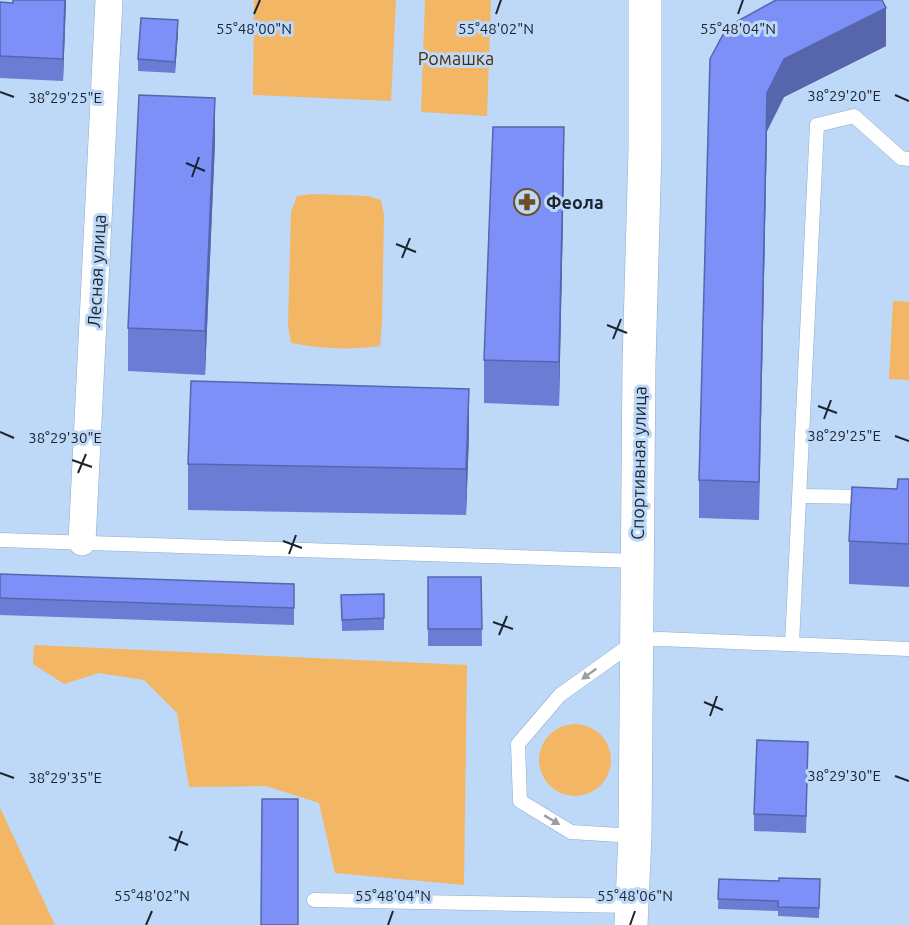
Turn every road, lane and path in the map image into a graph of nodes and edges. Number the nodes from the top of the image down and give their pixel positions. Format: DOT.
graph roads {
  1 [pos="109,0"];
  2 [pos="645,0"];
  3 [pos="909,159"];
  4 [pos="800,496"];
  5 [pos="887,497"];
  6 [pos="0,540"];
  7 [pos="82,542"];
  8 [pos="637,561"];
  9 [pos="637,640"];
  10 [pos="792,644"];
  11 [pos="909,649"];
  12 [pos="635,836"];
  13 [pos="314,900"];
  14 [pos="631,916"];
  1 -- 7 [label="street, Лесная улица"];
  2 -- 8 [label="street, Спортивная улица"];
  3 -- 4 [label="lane"];
  4 -- 5 [label="lane"];
  4 -- 10 [label="lane"];
  6 -- 7 [label="lane"];
  7 -- 8 [label="lane"];
  8 -- 9 [label="street, Спортивная улица"];
  9 -- 10 [label="lane"];
  9 -- 12 [label="street, Спортивная улица"];
  9 -- 12 [label="lane, one-way"];
  10 -- 11 [label="lane"];
  12 -- 14 [label="street, Спортивная улица"];
  13 -- 14 [label="lane"];
}
